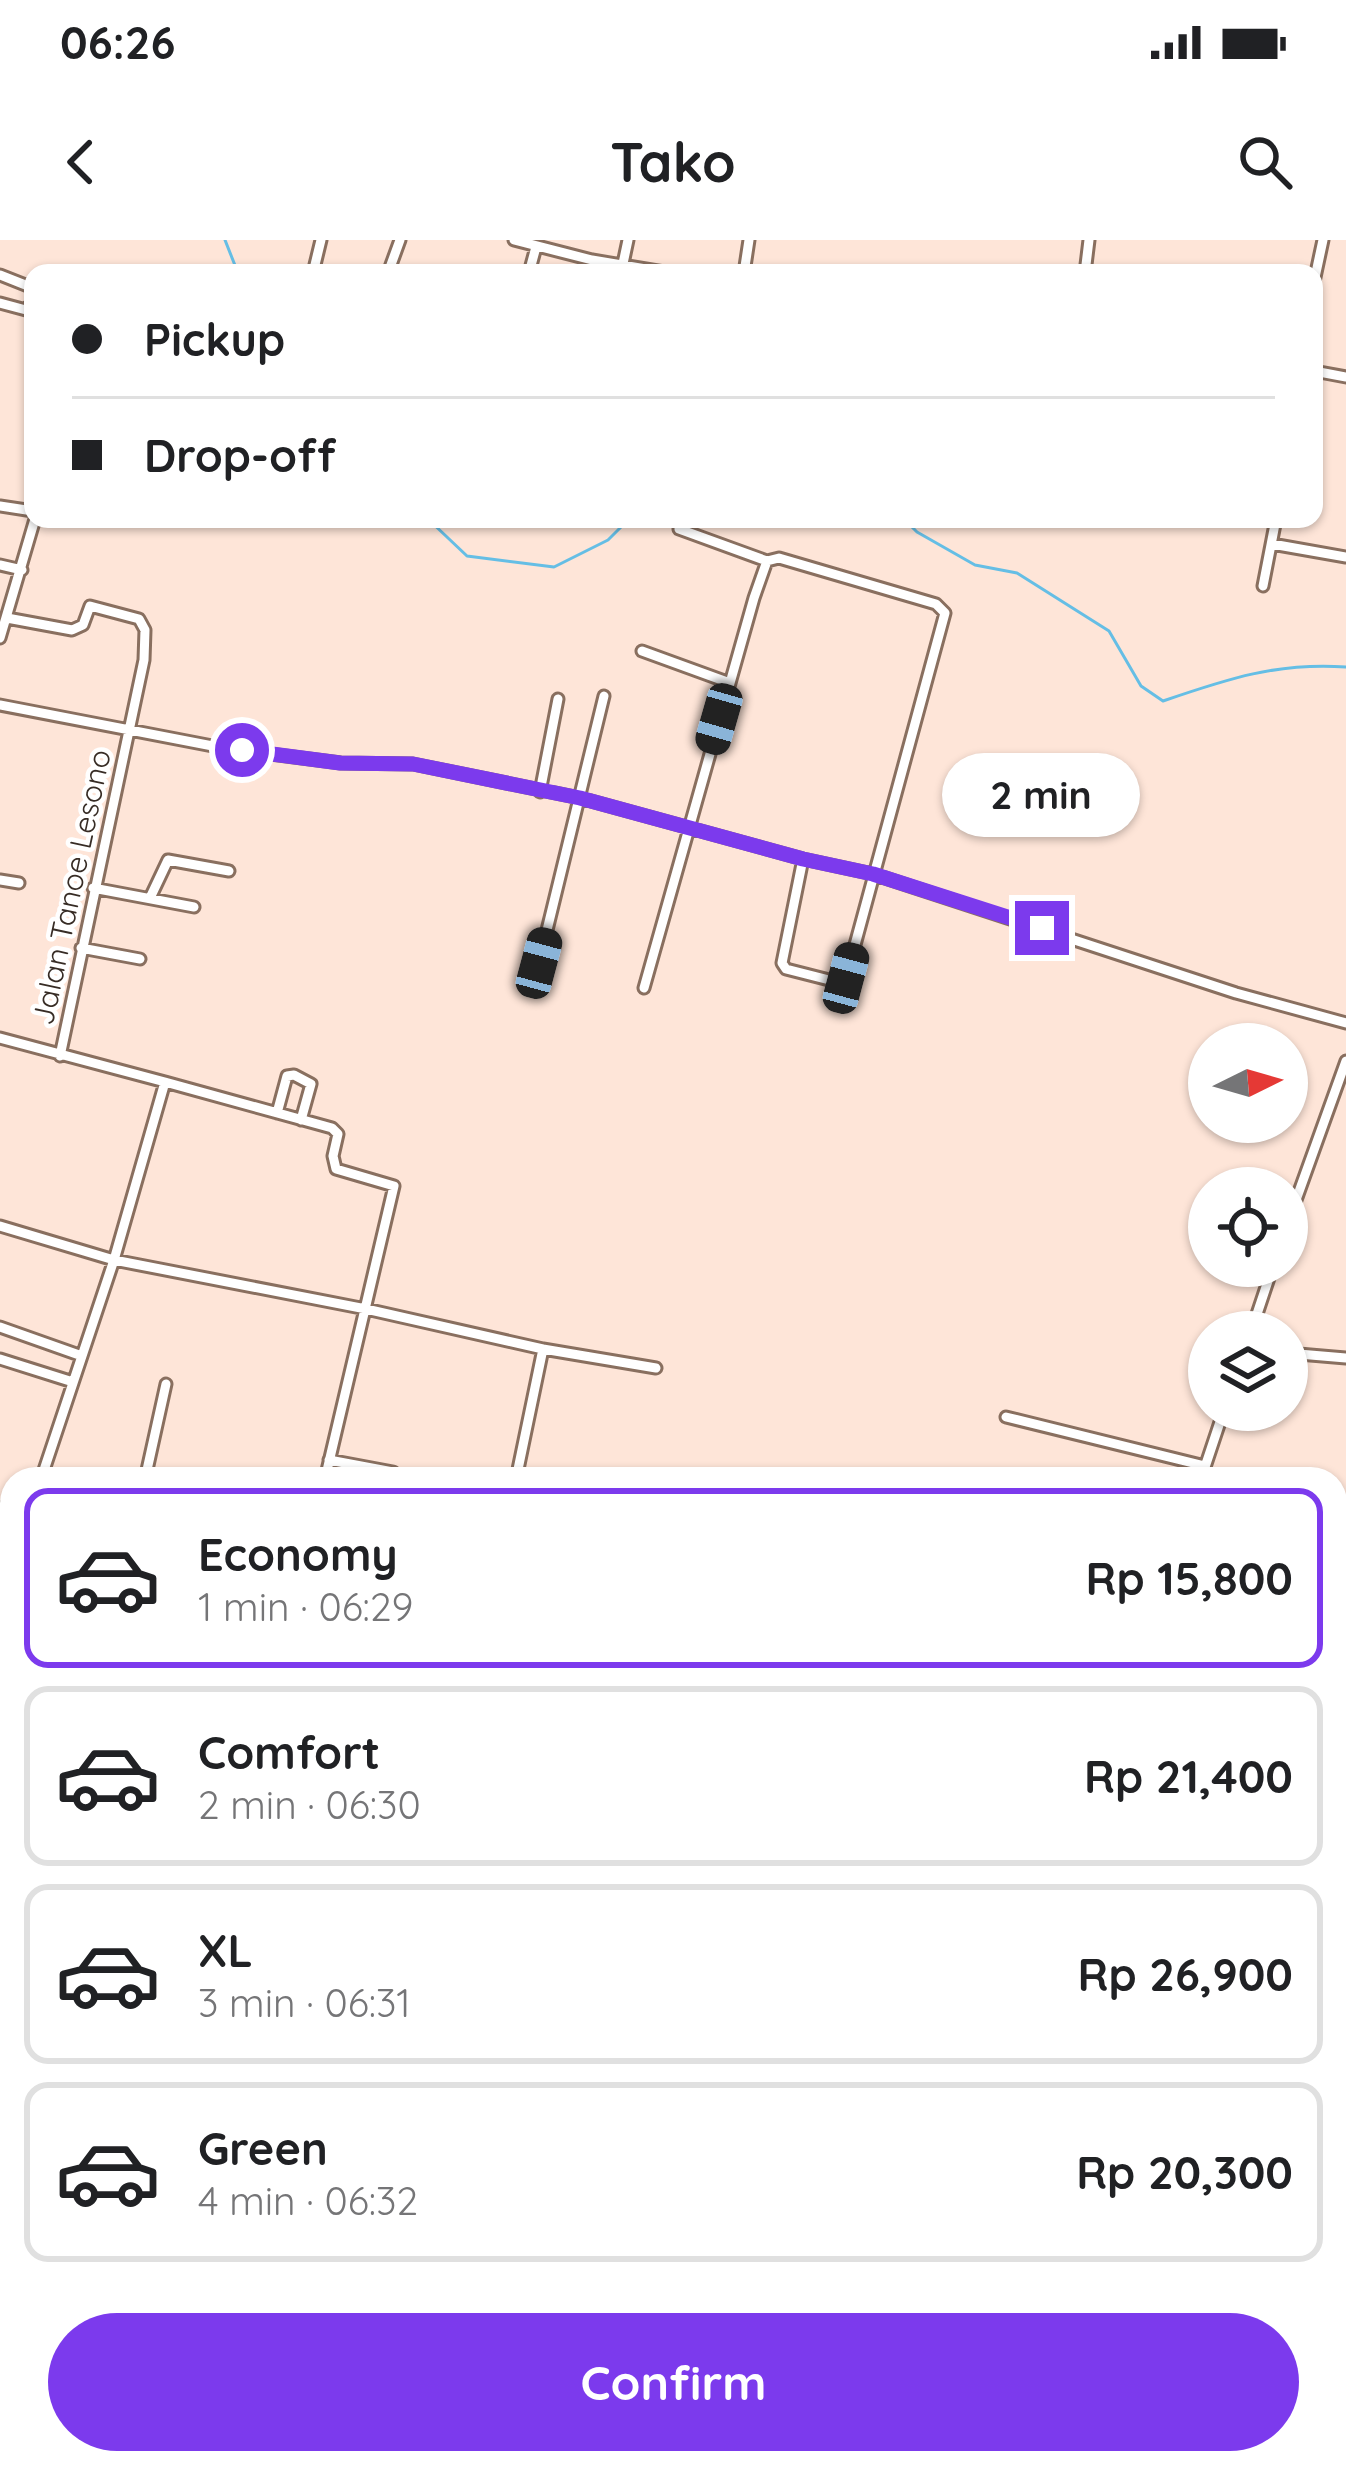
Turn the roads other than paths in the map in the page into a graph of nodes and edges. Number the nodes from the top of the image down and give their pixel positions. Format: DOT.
graph roads {
  1 [pos="514,240"];
  2 [pos="555,245"];
  3 [pos="536,247"];
  4 [pos="531,264"];
  5 [pos="608,264"];
  6 [pos="31,528"];
  7 [pos="1275,528"];
  8 [pos="679,529"];
  9 [pos="1272,544"];
  10 [pos="1346,557"];
  11 [pos="767,561"];
  12 [pos="0,566"];
  13 [pos="22,570"];
  14 [pos="1263,586"];
  15 [pos="7,618"];
  16 [pos="0,638"];
  17 [pos="642,652"];
  18 [pos="730,683"];
  19 [pos="604,696"];
  20 [pos="558,698"];
  21 [pos="0,705"];
  22 [pos="130,730"];
  23 [pos="540,792"];
  24 [pos="580,798"];
  25 [pos="688,827"];
  26 [pos="803,859"];
  27 [pos="229,871"];
  28 [pos="873,874"];
  29 [pos="0,880"];
  30 [pos="19,883"];
  31 [pos="93,888"];
  32 [pos="150,898"];
  33 [pos="194,907"];
  34 [pos="81,948"];
  35 [pos="140,959"];
  36 [pos="539,963"];
  37 [pos="644,988"];
  38 [pos="1346,1023"];
  39 [pos="0,1038"];
  40 [pos="60,1055"];
  41 [pos="1346,1060"];
  42 [pos="165,1082"];
  43 [pos="277,1113"];
  44 [pos="301,1120"];
  45 [pos="1308,1167"];
  46 [pos="0,1226"];
  47 [pos="114,1260"];
  48 [pos="366,1309"];
  49 [pos="0,1328"];
  50 [pos="543,1349"];
  51 [pos="1308,1355"];
  52 [pos="82,1356"];
  53 [pos="1346,1358"];
  54 [pos="0,1360"];
  55 [pos="656,1368"];
  56 [pos="73,1382"];
  57 [pos="166,1384"];
  58 [pos="1006,1417"];
  59 [pos="1217,1431"];
  60 [pos="329,1460"];
  61 [pos="1205,1466"];
  62 [pos="45,1467"];
  63 [pos="148,1467"];
  64 [pos="328,1467"];
  65 [pos="366,1467"];
  66 [pos="519,1467"];
  1 -- 3 [label="street"];
  2 -- 3 [label="street"];
  2 -- 5 [label="street"];
  3 -- 4 [label="street"];
  6 -- 13 [label="street"];
  7 -- 9 [label="street"];
  8 -- 11 [label="street"];
  9 -- 10 [label="street"];
  9 -- 14 [label="street"];
  11 -- 18 [label="street"];
  11 -- 28 [label="street"];
  12 -- 13 [label="street"];
  13 -- 15 [label="street"];
  15 -- 16 [label="street"];
  15 -- 22 [label="street, Jalan Tanoe Lesono"];
  17 -- 18 [label="street"];
  18 -- 25 [label="street"];
  19 -- 24 [label="street"];
  20 -- 23 [label="street"];
  21 -- 22 [label="street"];
  22 -- 23 [label="street"];
  22 -- 31 [label="street, Jalan Tanoe Lesono"];
  23 -- 24 [label="street"];
  24 -- 25 [label="street"];
  24 -- 36 [label="street"];
  25 -- 26 [label="street"];
  25 -- 37 [label="street"];
  26 -- 28 [label="street"];
  26 -- 28 [label="street"];
  27 -- 32 [label="street"];
  28 -- 38 [label="street"];
  29 -- 30 [label="street"];
  31 -- 32 [label="street"];
  31 -- 34 [label="street, Jalan Tanoe Lesono"];
  32 -- 33 [label="street"];
  34 -- 35 [label="street"];
  34 -- 40 [label="street, Jalan Tanoe Lesono"];
  39 -- 40 [label="street"];
  40 -- 42 [label="street"];
  41 -- 45 [label="street"];
  42 -- 43 [label="street"];
  42 -- 47 [label="street"];
  43 -- 44 [label="street"];
  43 -- 44 [label="street"];
  44 -- 48 [label="street"];
  46 -- 47 [label="street"];
  47 -- 48 [label="street"];
  47 -- 52 [label="street"];
  48 -- 50 [label="street"];
  48 -- 60 [label="street"];
  49 -- 52 [label="street"];
  50 -- 55 [label="street"];
  50 -- 66 [label="street"];
  51 -- 53 [label="street"];
  52 -- 56 [label="street"];
  54 -- 56 [label="street"];
  56 -- 62 [label="street"];
  57 -- 63 [label="street"];
  58 -- 61 [label="street"];
  59 -- 61 [label="street"];
  60 -- 64 [label="street"];
  60 -- 65 [label="street"];
}
